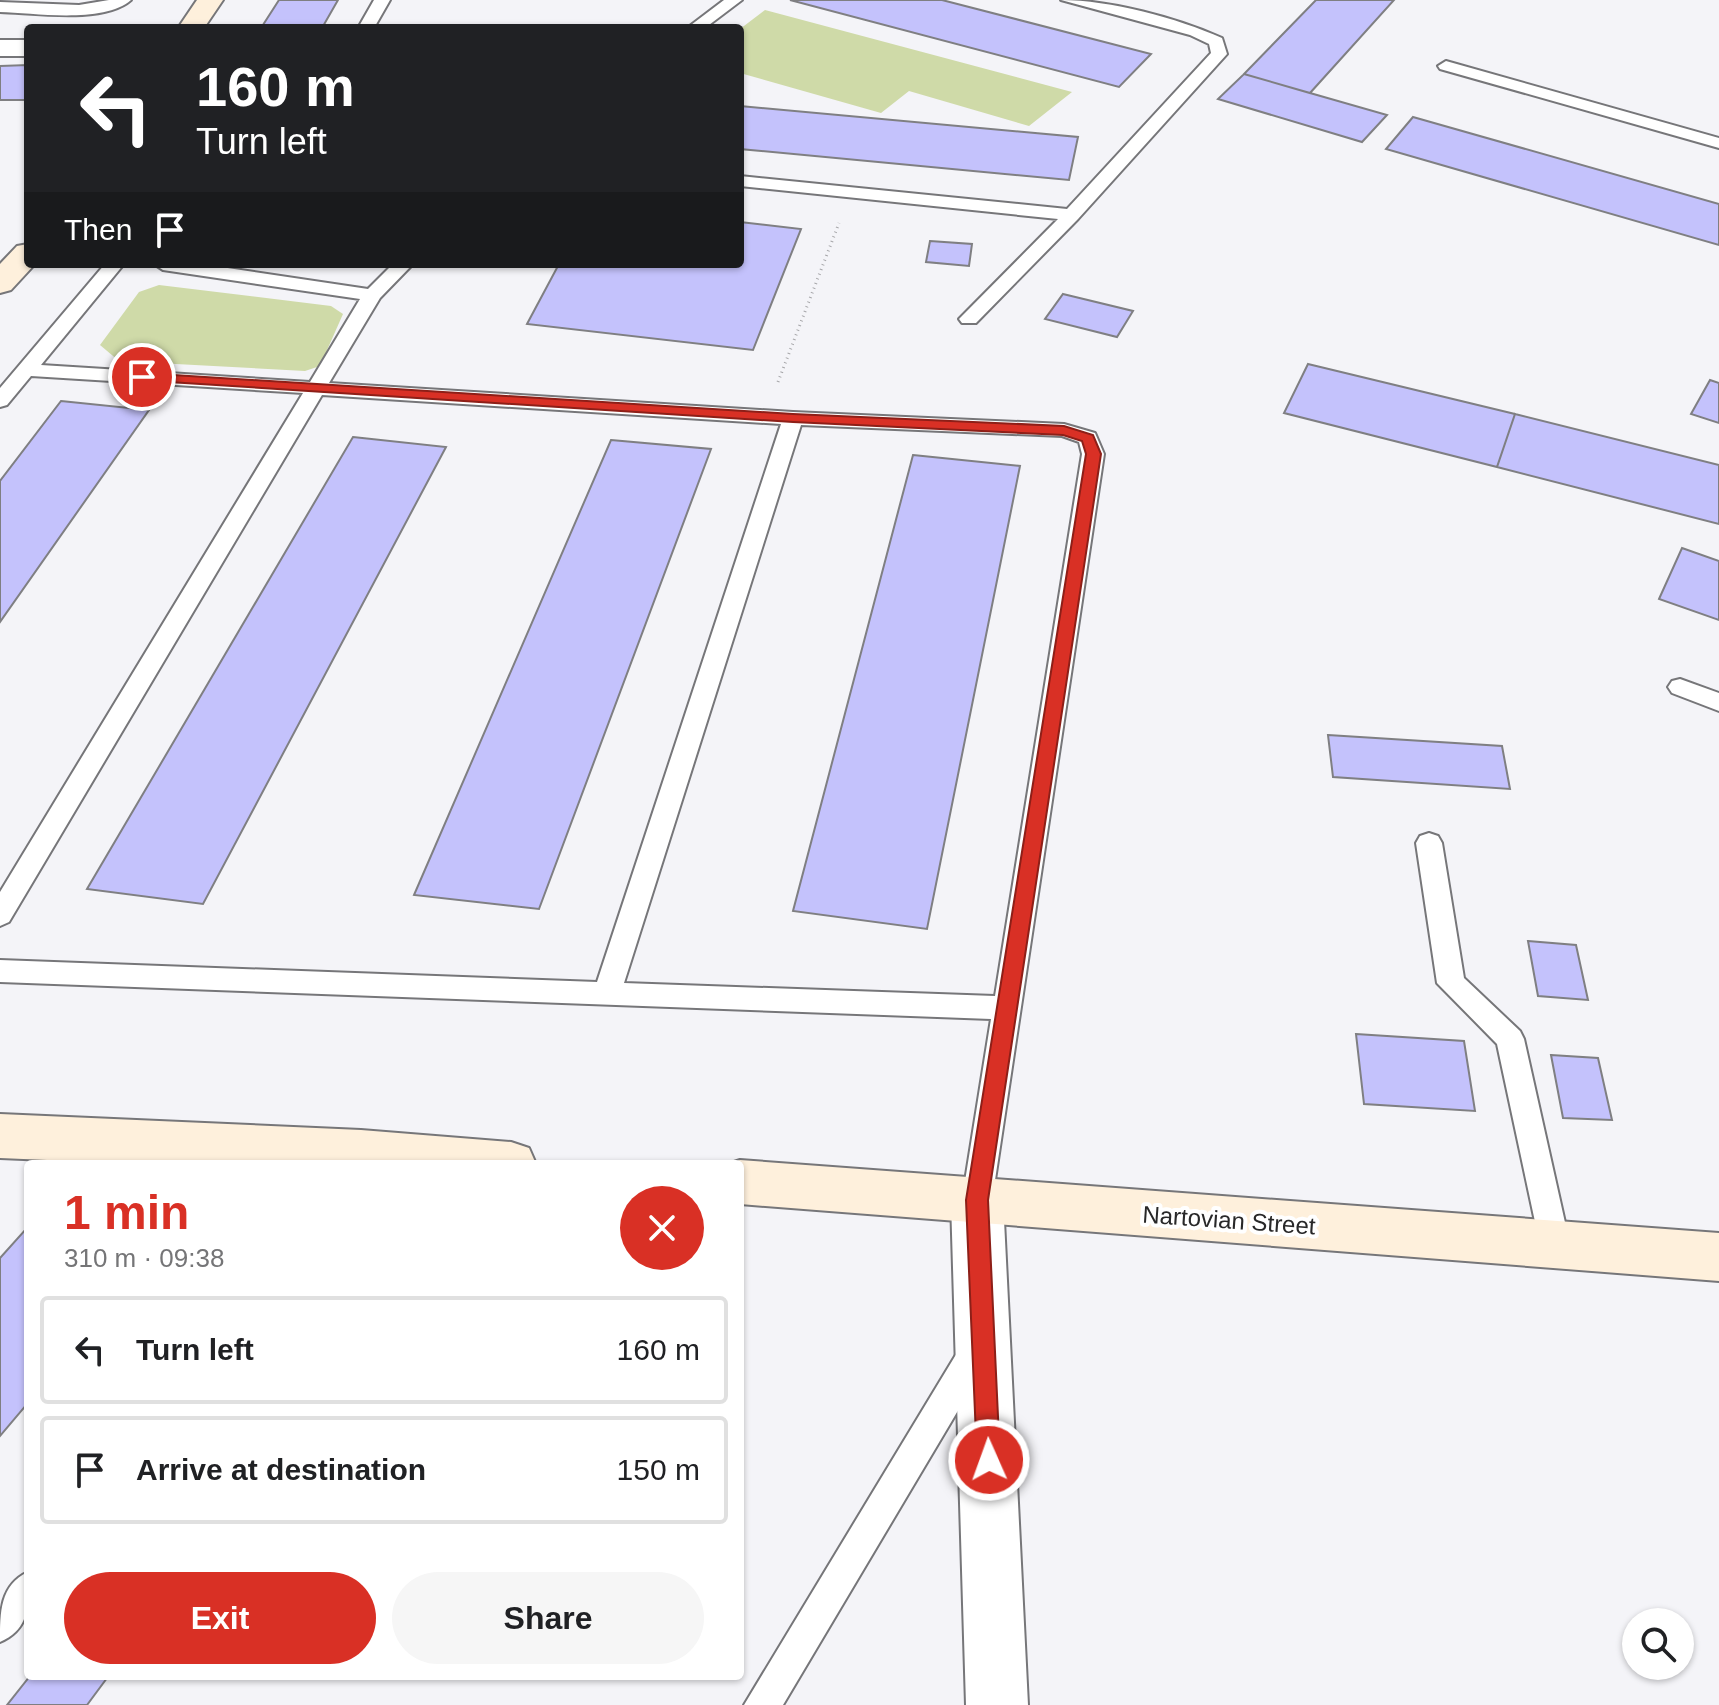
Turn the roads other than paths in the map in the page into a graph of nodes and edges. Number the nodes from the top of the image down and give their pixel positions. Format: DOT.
graph roads {
  1 [pos="123,0"];
  2 [pos="210,0"];
  3 [pos="382,0"];
  4 [pos="734,0"];
  5 [pos="1069,0"];
  6 [pos="0,7"];
  7 [pos="194,24"];
  8 [pos="368,24"];
  9 [pos="701,24"];
  10 [pos="0,48"];
  11 [pos="24,48"];
  12 [pos="1446,66"];
  13 [pos="1719,143"];
  14 [pos="744,181"];
  15 [pos="1072,215"];
  16 [pos="112,268"];
  17 [pos="190,268"];
  18 [pos="400,268"];
  19 [pos="372,295"];
  20 [pos="969,319"];
  21 [pos="26,370"];
  22 [pos="317,388"];
  23 [pos="0,401"];
  24 [pos="793,418"];
  25 [pos="1680,687"];
  26 [pos="1719,702"];
  27 [pos="1429,843"];
  28 [pos="0,915"];
  29 [pos="0,971"];
  30 [pos="607,992"];
  31 [pos="1006,1008"];
  32 [pos="0,1136"];
  33 [pos="356,1158"];
  34 [pos="408,1160"];
  35 [pos="744,1182"];
  36 [pos="977,1200"];
  37 [pos="1555,1245"];
  38 [pos="1719,1257"];
  39 [pos="984,1337"];
  40 [pos="24,1594"];
  41 [pos="0,1624"];
  42 [pos="762,1705"];
  43 [pos="997,1705"];
  1 -- 6 [label="lane"];
  2 -- 7 [label="street"];
  3 -- 8 [label="lane"];
  4 -- 9 [label="lane"];
  5 -- 15 [label="lane"];
  10 -- 11 [label="street"];
  12 -- 13 [label="lane"];
  14 -- 15 [label="lane"];
  15 -- 20 [label="lane"];
  16 -- 21 [label="lane"];
  17 -- 19 [label="lane"];
  18 -- 19 [label="lane"];
  19 -- 22 [label="lane"];
  21 -- 22 [label="lane"];
  21 -- 23 [label="lane"];
  22 -- 24 [label="lane"];
  22 -- 28 [label="lane"];
  24 -- 30 [label="lane"];
  24 -- 31 [label="lane"];
  25 -- 26 [label="lane"];
  27 -- 37 [label="lane"];
  29 -- 30 [label="lane"];
  30 -- 31 [label="lane"];
  31 -- 36 [label="lane"];
  32 -- 33 [label="street"];
  33 -- 34 [label="street"];
  35 -- 36 [label="street, Nartovian Street"];
  36 -- 37 [label="street, Nartovian Street"];
  36 -- 39 [label="street"];
  37 -- 38 [label="street, Nartovian Street"];
  39 -- 42 [label="lane"];
  39 -- 43 [label="street"];
  40 -- 41 [label="lane"];
}
